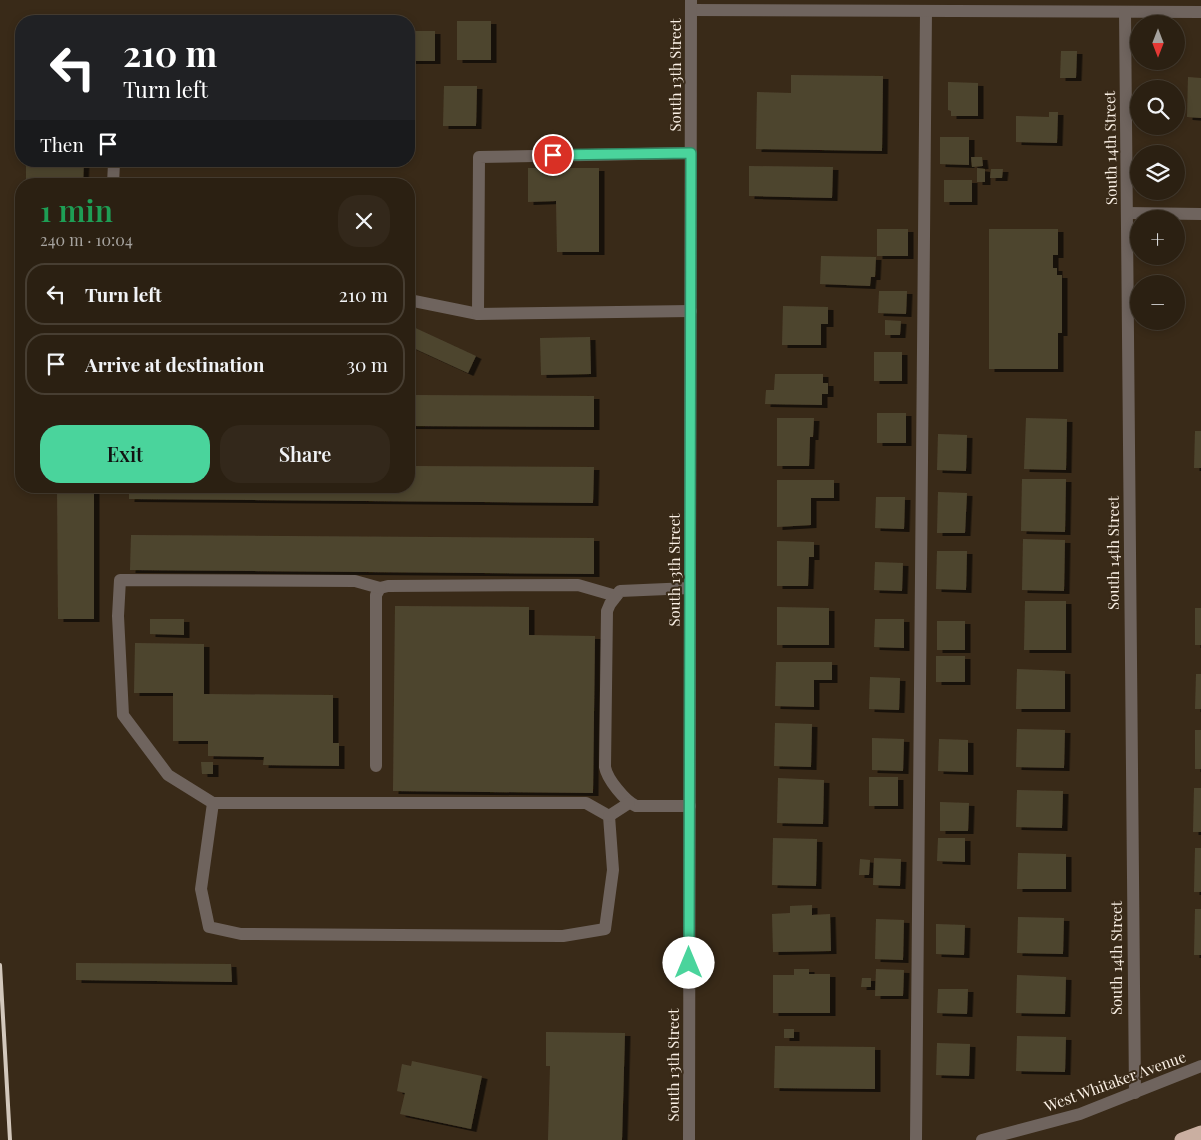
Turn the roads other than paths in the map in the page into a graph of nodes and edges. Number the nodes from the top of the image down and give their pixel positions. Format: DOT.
graph roads {
  1 [pos="691,5"];
  2 [pos="926,12"];
  3 [pos="1125,12"];
  4 [pos="1201,12"];
  5 [pos="691,153"];
  6 [pos="1127,213"];
  7 [pos="1201,214"];
  8 [pos="415,301"];
  9 [pos="691,311"];
  10 [pos="478,314"];
  11 [pos="380,588"];
  12 [pos="690,588"];
  13 [pos="616,596"];
  14 [pos="376,766"];
  15 [pos="213,803"];
  16 [pos="629,803"];
  17 [pos="690,806"];
  18 [pos="609,816"];
  19 [pos="1201,1066"];
  20 [pos="1134,1093"];
  21 [pos="1201,1133"];
  22 [pos="689,1140"];
  23 [pos="916,1140"];
  24 [pos="982,1140"];
  25 [pos="1182,1140"];
  1 -- 2 [label="street"];
  1 -- 5 [label="street, South 13th Street"];
  2 -- 3 [label="street"];
  2 -- 23 [label="street"];
  3 -- 4 [label="street"];
  3 -- 6 [label="street, South 14th Street"];
  5 -- 9 [label="street, South 13th Street"];
  5 -- 10 [label="street"];
  6 -- 7 [label="street"];
  6 -- 20 [label="street, South 14th Street"];
  8 -- 10 [label="street"];
  9 -- 10 [label="street"];
  9 -- 12 [label="street, South 13th Street"];
  11 -- 13 [label="street"];
  11 -- 14 [label="street"];
  11 -- 15 [label="street"];
  12 -- 13 [label="street"];
  12 -- 17 [label="street, South 13th Street"];
  13 -- 16 [label="street"];
  15 -- 18 [label="street"];
  15 -- 18 [label="street"];
  16 -- 17 [label="street"];
  16 -- 18 [label="street"];
  17 -- 22 [label="street, South 13th Street"];
  19 -- 20 [label="street, West Whitaker Avenue"];
  20 -- 24 [label="street, West Whitaker Avenue"];
  21 -- 25 [label="highway"];
}
